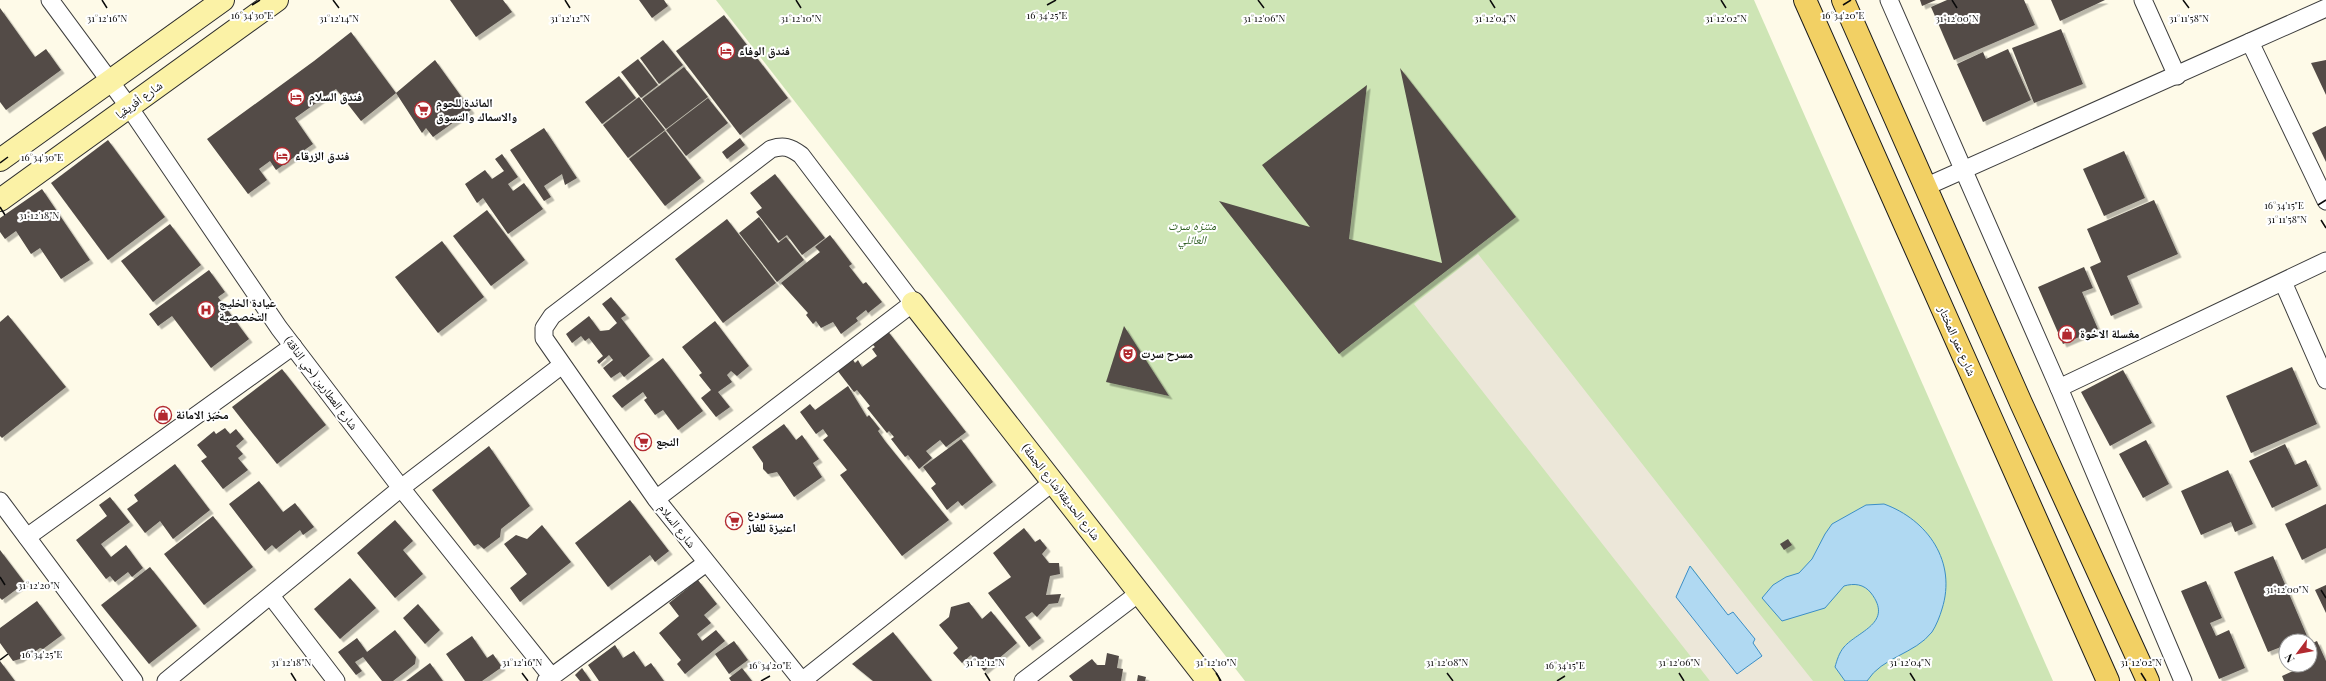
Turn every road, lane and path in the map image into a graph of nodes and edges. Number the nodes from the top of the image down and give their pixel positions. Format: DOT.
graph roads {
  1 [pos="50,0"];
  2 [pos="223,0"];
  3 [pos="277,0"];
  4 [pos="1805,0"];
  5 [pos="1843,0"];
  6 [pos="1889,0"];
  7 [pos="2143,0"];
  8 [pos="2326,8"];
  9 [pos="2250,42"];
  10 [pos="2177,76"];
  11 [pos="110,80"];
  12 [pos="129,107"];
  13 [pos="0,160"];
  14 [pos="1964,169"];
  15 [pos="1926,186"];
  16 [pos="0,200"];
  17 [pos="2326,200"];
  18 [pos="2326,261"];
  19 [pos="2283,282"];
  20 [pos="913,303"];
  21 [pos="293,346"];
  22 [pos="562,365"];
  23 [pos="2326,380"];
  24 [pos="2059,388"];
  25 [pos="1053,482"];
  26 [pos="401,488"];
  27 [pos="656,500"];
  28 [pos="0,501"];
  29 [pos="27,537"];
  30 [pos="706,563"];
  31 [pos="1139,593"];
  32 [pos="271,596"];
  33 [pos="548,679"];
  34 [pos="134,681"];
  35 [pos="166,681"];
  36 [pos="336,681"];
  37 [pos="802,681"];
  38 [pos="1023,681"];
  39 [pos="1208,681"];
  40 [pos="2108,681"];
  41 [pos="2148,681"];
  42 [pos="2183,681"];
  1 -- 11 [label="street, شارع العطارين (حي الناقة)"];
  2 -- 11 [label="street"];
  3 -- 12 [label="street, شارع أفريقيا"];
  4 -- 40 [label="main road, شارع عمر المختار"];
  5 -- 15 [label="main road"];
  6 -- 14 [label="street"];
  7 -- 10 [label="street"];
  8 -- 9 [label="street"];
  9 -- 10 [label="street"];
  9 -- 17 [label="street"];
  10 -- 14 [label="street"];
  11 -- 12 [label="street, شارع العطارين (حي الناقة)"];
  11 -- 13 [label="street"];
  12 -- 16 [label="street, شارع أفريقيا"];
  12 -- 21 [label="street, شارع العطارين (حي الناقة)"];
  14 -- 15 [label="street"];
  14 -- 24 [label="street"];
  15 -- 41 [label="main road"];
  18 -- 19 [label="street"];
  19 -- 23 [label="street"];
  19 -- 24 [label="street"];
  20 -- 22 [label="street, شارع السلام"];
  20 -- 25 [label="street, شارع الحديقة(شارع الجملة)"];
  20 -- 27 [label="street"];
  21 -- 26 [label="street, شارع العطارين (حي الناقة)"];
  21 -- 29 [label="street"];
  22 -- 26 [label="street"];
  22 -- 27 [label="street, شارع السلام"];
  24 -- 42 [label="street"];
  25 -- 31 [label="street, شارع الحديقة(شارع الجملة)"];
  25 -- 37 [label="street"];
  26 -- 32 [label="street"];
  26 -- 33 [label="street, شارع العطارين (حي الناقة)"];
  27 -- 30 [label="street, شارع السلام"];
  28 -- 29 [label="street"];
  29 -- 34 [label="street"];
  30 -- 33 [label="street"];
  30 -- 37 [label="street, شارع السلام"];
  31 -- 38 [label="street"];
  31 -- 39 [label="street, شارع الحديقة(شارع الجملة)"];
  32 -- 35 [label="street"];
  32 -- 36 [label="street"];
}
